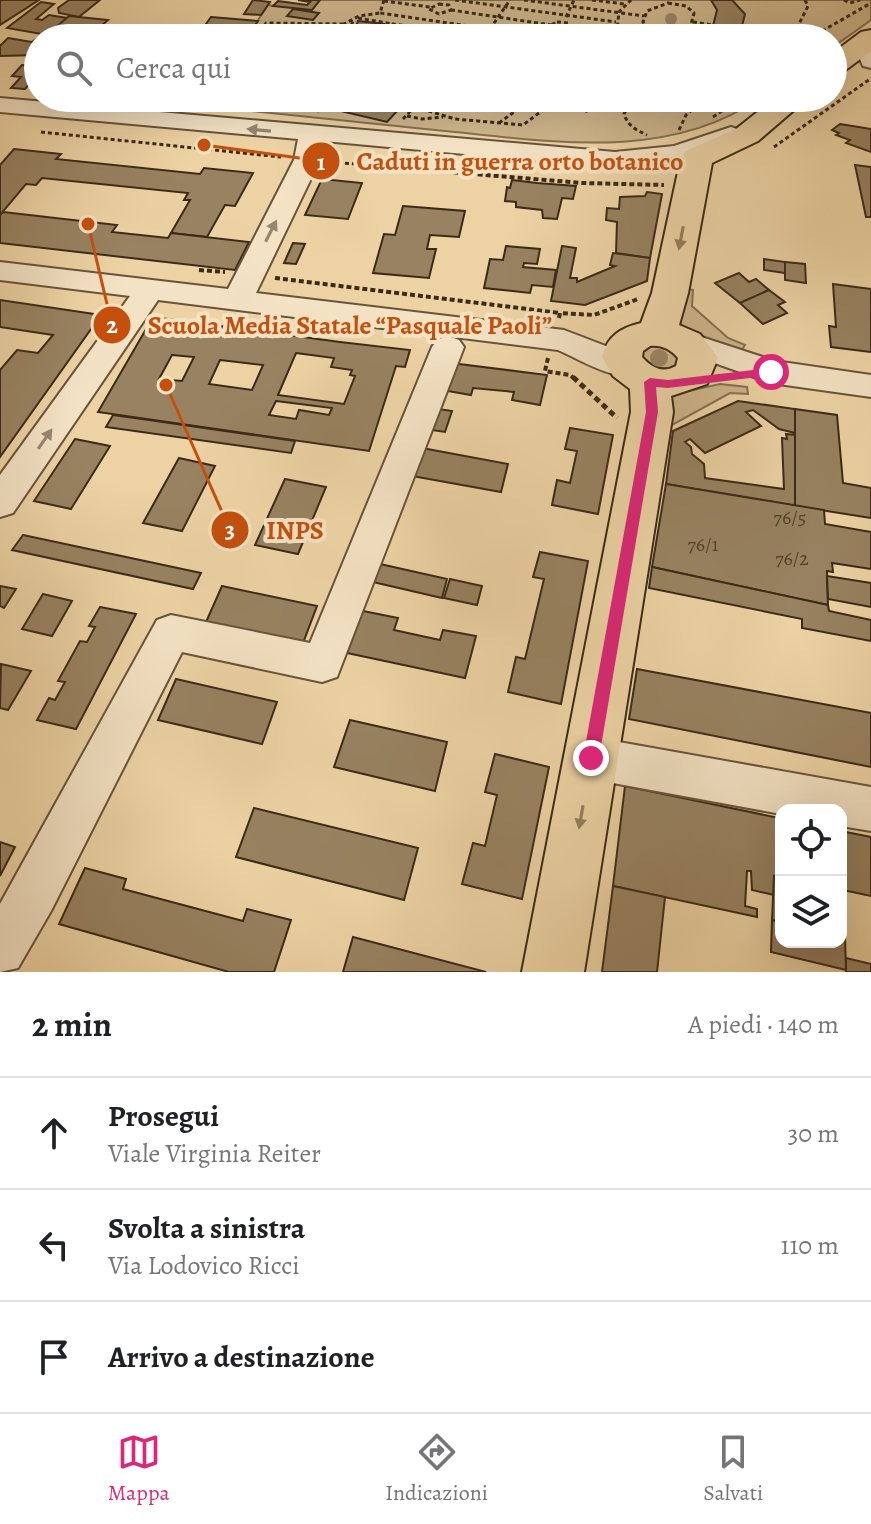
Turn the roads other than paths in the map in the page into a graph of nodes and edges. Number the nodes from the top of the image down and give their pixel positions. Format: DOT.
graph roads {
  1 [pos="869,48"];
  2 [pos="847,59"];
  3 [pos="0,105"];
  4 [pos="24,107"];
  5 [pos="73,112"];
  6 [pos="755,112"];
  7 [pos="762,112"];
  8 [pos="311,135"];
  9 [pos="0,271"];
  10 [pos="150,290"];
  11 [pos="237,301"];
  12 [pos="448,347"];
  13 [pos="657,356"];
  14 [pos="871,386"];
  15 [pos="0,503"];
  16 [pos="591,758"];
  17 [pos="871,809"];
  18 [pos="0,950"];
  19 [pos="0,966"];
  20 [pos="23,972"];
  21 [pos="553,972"];
  1 -- 2 [label="main road"];
  4 -- 3 [label="street, one-way"];
  8 -- 5 [label="street, one-way"];
  6 -- 8 [label="street"];
  7 -- 13 [label="main road, one-way"];
  11 -- 8 [label="street, one-way"];
  9 -- 10 [label="street"];
  10 -- 11 [label="street"];
  15 -- 10 [label="street, one-way"];
  11 -- 13 [label="street"];
  12 -- 18 [label="street"];
  13 -- 14 [label="street"];
  13 -- 16 [label="main road"];
  16 -- 17 [label="street"];
  16 -- 21 [label="main road, one-way"];
  19 -- 20 [label="street"];
}
